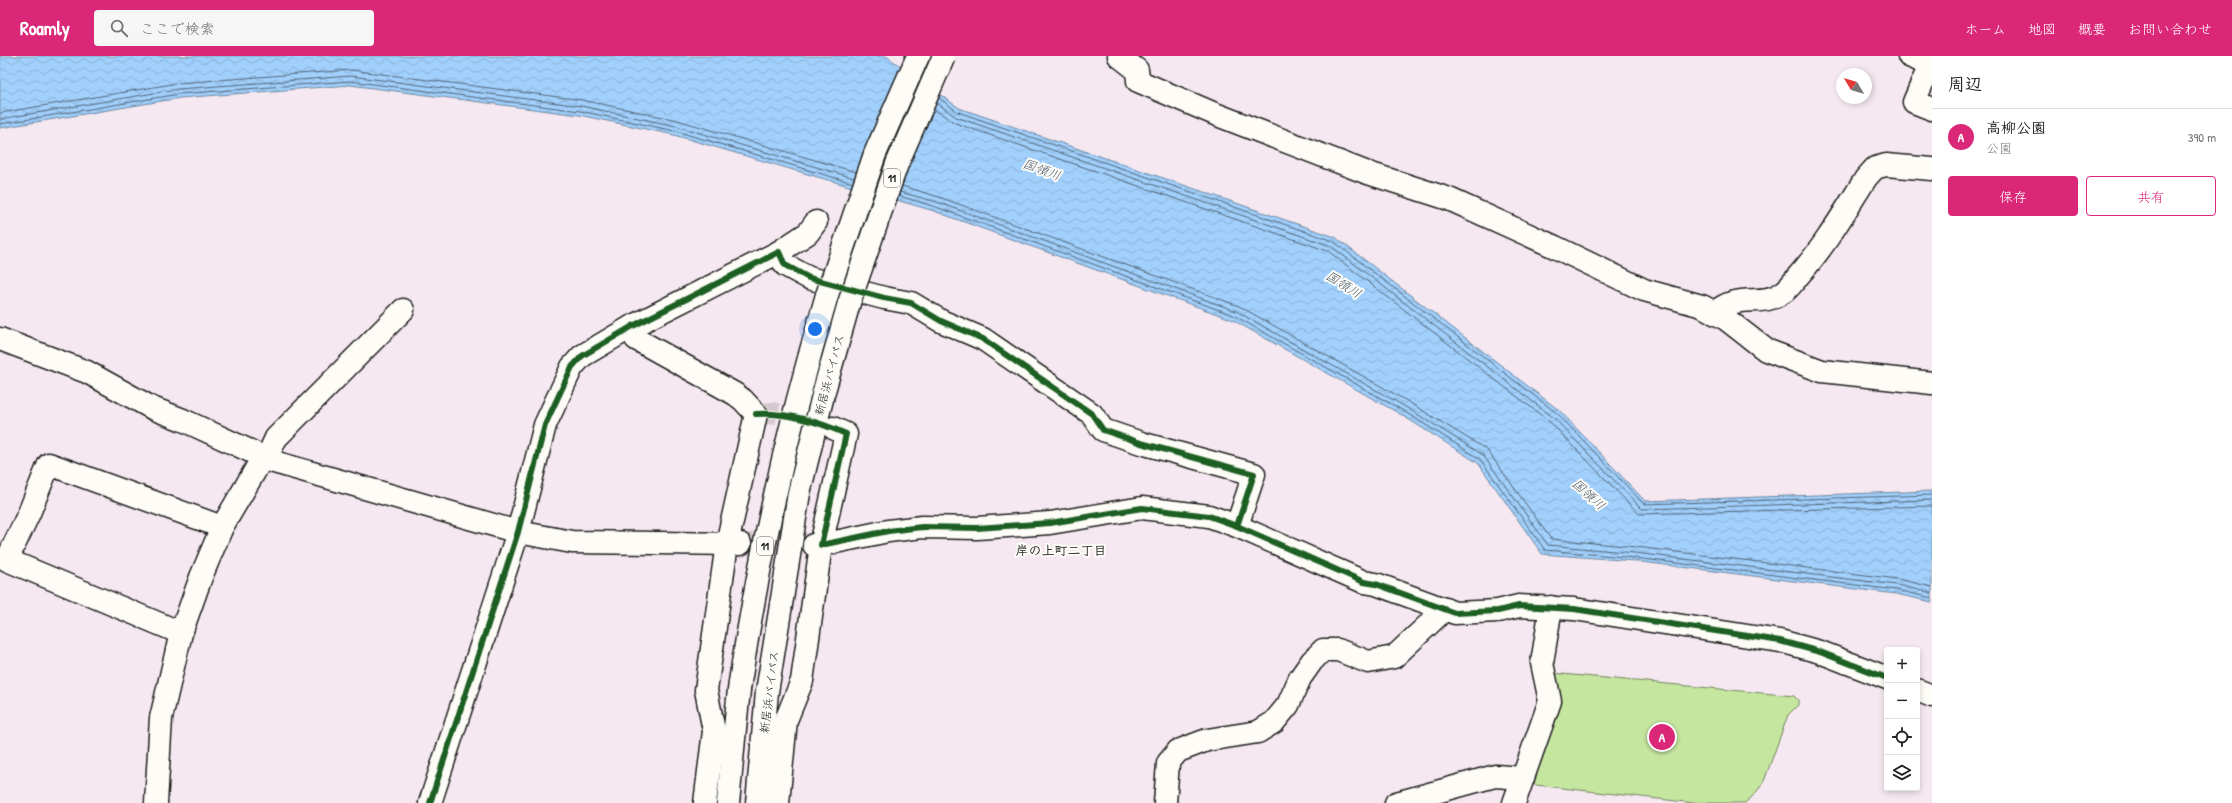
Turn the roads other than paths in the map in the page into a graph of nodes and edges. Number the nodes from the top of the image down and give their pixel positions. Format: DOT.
graph roads {
  1 [pos="918,56"];
  2 [pos="944,56"];
  3 [pos="1118,56"];
  4 [pos="1909,56"];
  5 [pos="1932,109"];
  6 [pos="1932,169"];
  7 [pos="816,222"];
  8 [pos="779,252"];
  9 [pos="403,310"];
  10 [pos="1714,313"];
  11 [pos="631,327"];
  12 [pos="0,339"];
  13 [pos="1932,383"];
  14 [pos="833,428"];
  15 [pos="264,457"];
  16 [pos="222,526"];
  17 [pos="1237,526"];
  18 [pos="518,532"];
  19 [pos="734,544"];
  20 [pos="818,545"];
  21 [pos="1551,607"];
  22 [pos="1445,609"];
  23 [pos="181,633"];
  24 [pos="1884,677"];
  25 [pos="1920,691"];
  26 [pos="1932,696"];
  27 [pos="1523,778"];
  28 [pos="156,803"];
  29 [pos="430,803"];
  30 [pos="705,803"];
  31 [pos="728,803"];
  32 [pos="757,803"];
  33 [pos="778,803"];
  34 [pos="1164,803"];
  35 [pos="1396,803"];
  36 [pos="1514,803"];
  1 -- 31 [label="main road, 新居浜バイパス / 11, bridge"];
  2 -- 32 [label="main road, 新居浜バイパス / 11, bridge"];
  3 -- 10 [label="main road"];
  4 -- 5 [label="main road"];
  6 -- 10 [label="main road"];
  7 -- 8 [label="main road"];
  8 -- 11 [label="main road"];
  8 -- 17 [label="main road"];
  9 -- 15 [label="main road"];
  10 -- 13 [label="main road"];
  11 -- 18 [label="main road"];
  11 -- 19 [label="main road"];
  12 -- 15 [label="main road"];
  14 -- 20 [label="main road"];
  15 -- 16 [label="main road"];
  15 -- 18 [label="main road"];
  16 -- 23 [label="main road"];
  16 -- 23 [label="main road"];
  17 -- 20 [label="main road"];
  17 -- 22 [label="main road"];
  18 -- 19 [label="main road"];
  18 -- 29 [label="main road"];
  19 -- 30 [label="main road"];
  20 -- 33 [label="main road"];
  21 -- 22 [label="main road"];
  21 -- 24 [label="main road"];
  21 -- 27 [label="main road"];
  22 -- 34 [label="main road"];
  23 -- 28 [label="main road"];
  25 -- 26 [label="main road"];
  27 -- 35 [label="main road"];
  27 -- 36 [label="main road"];
}
